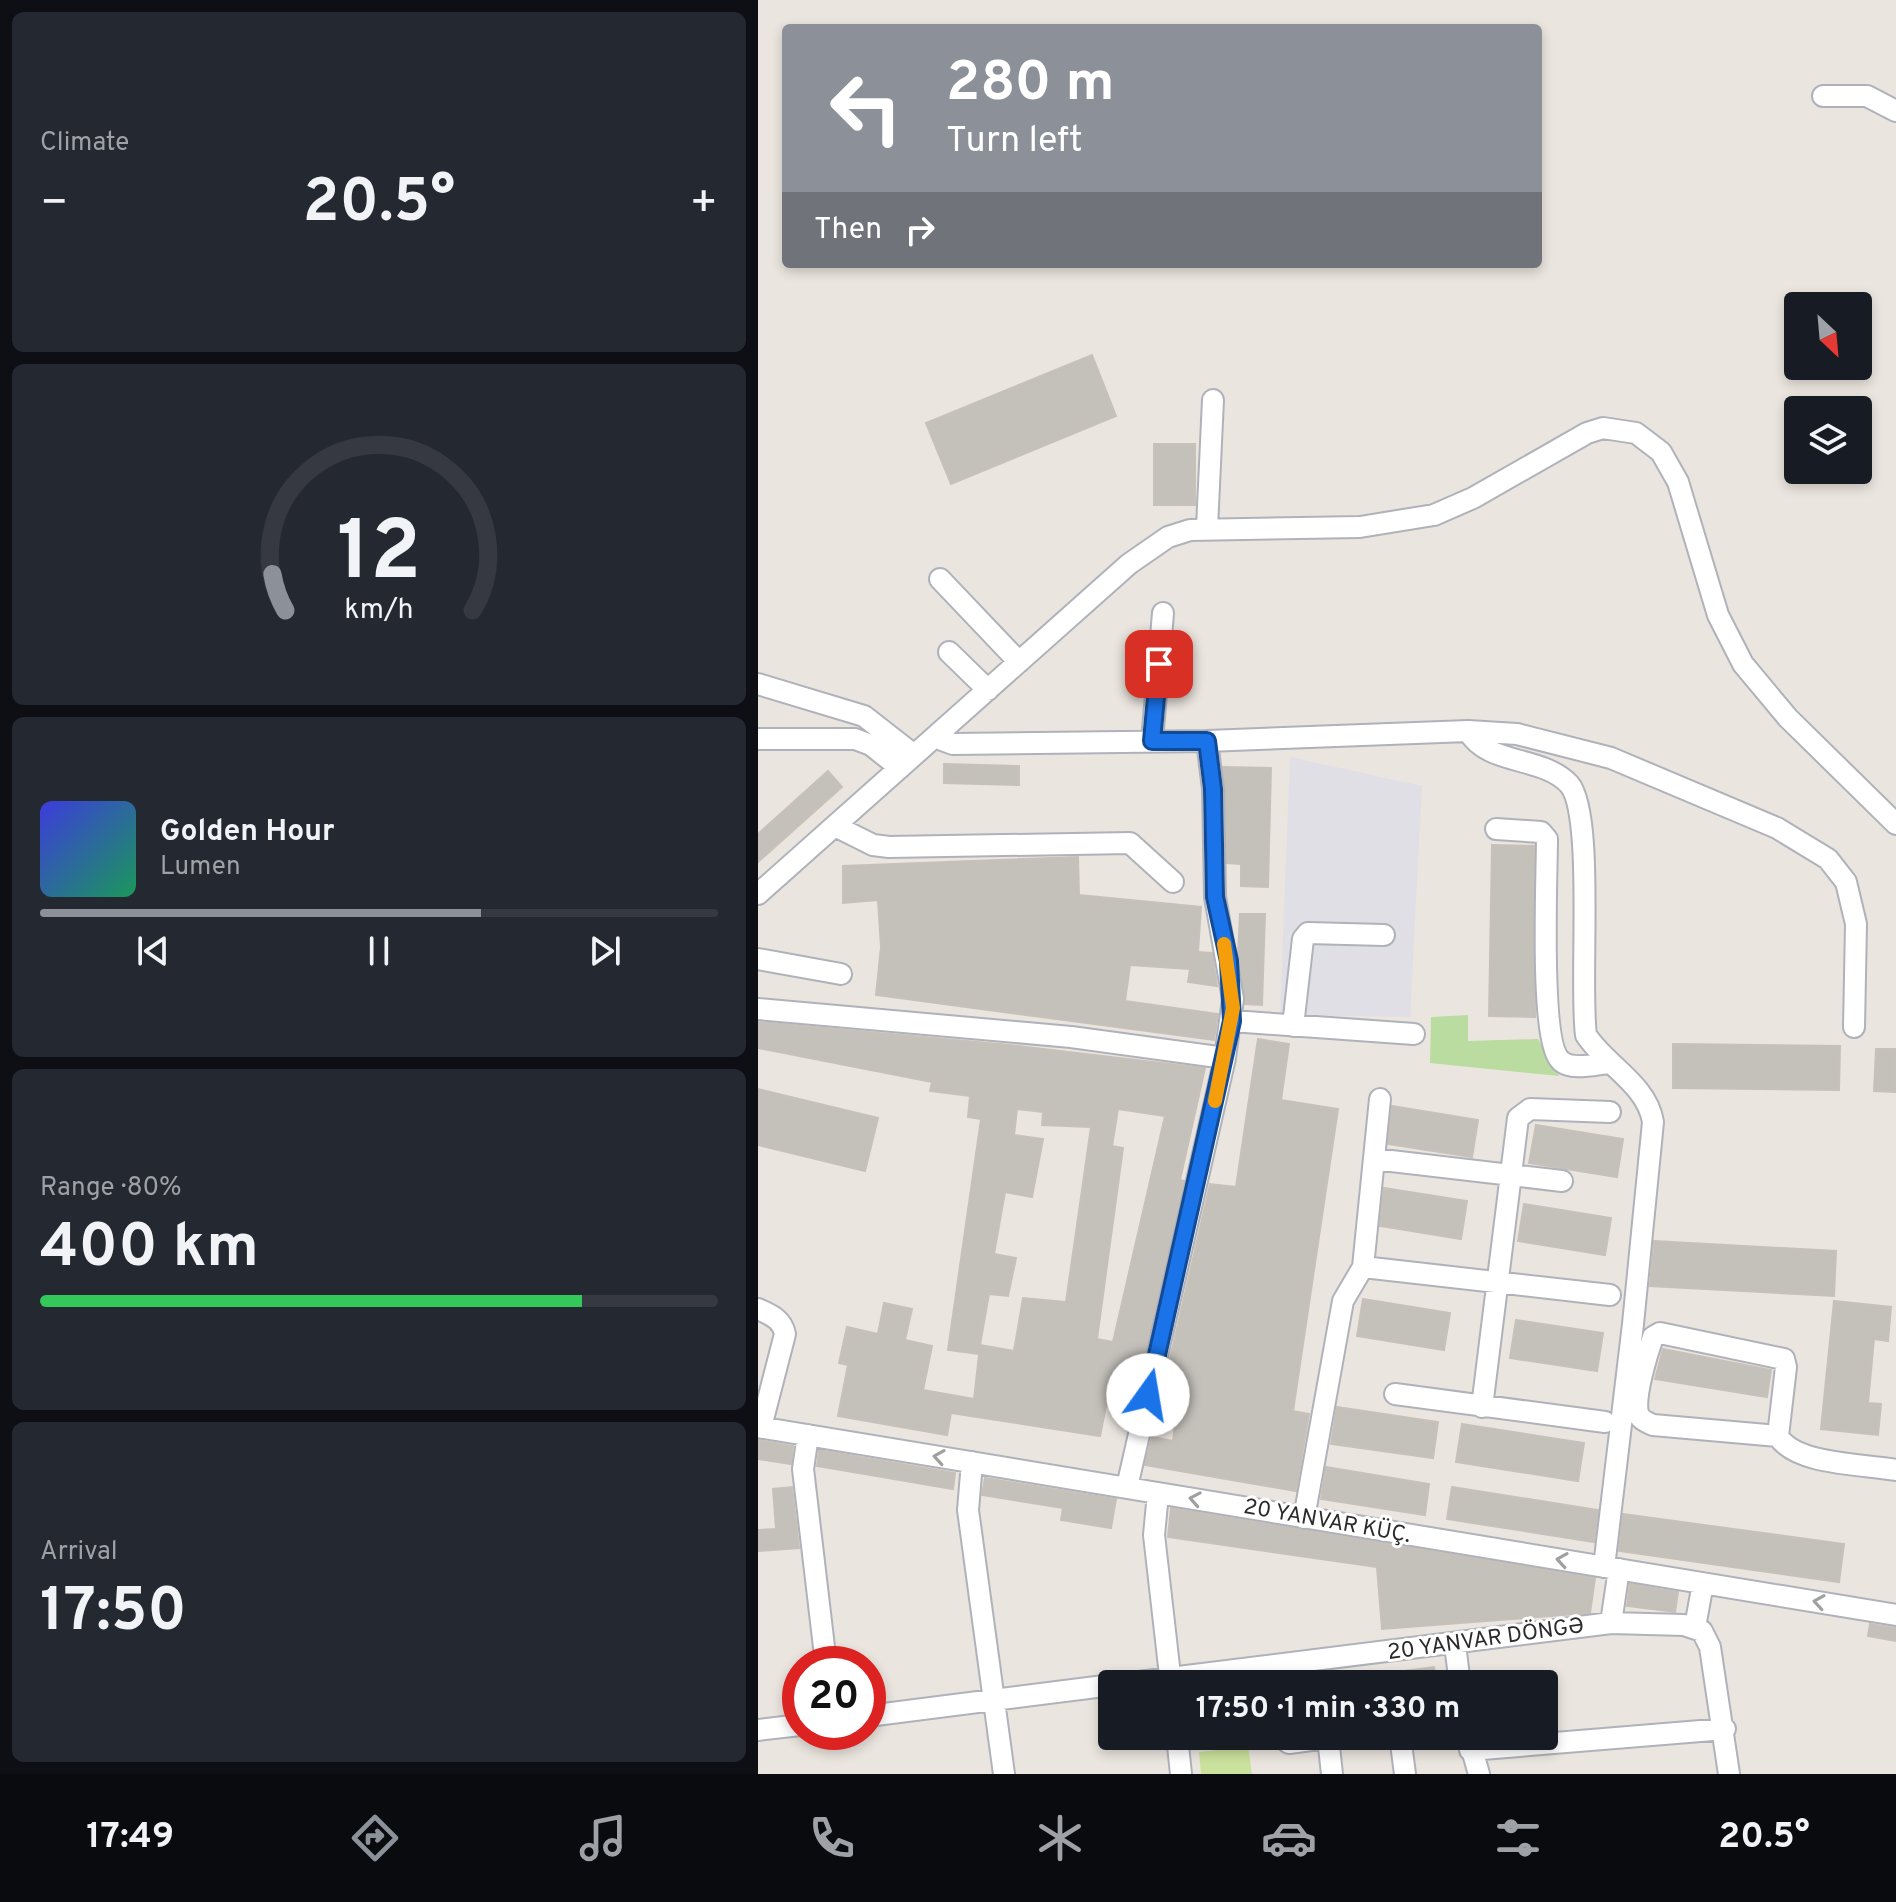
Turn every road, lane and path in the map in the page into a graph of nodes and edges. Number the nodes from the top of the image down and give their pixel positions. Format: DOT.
graph roads {
  1 [pos="1823,96"];
  2 [pos="1896,111"];
  3 [pos="1213,400"];
  4 [pos="1207,528"];
  5 [pos="940,579"];
  6 [pos="1163,613"];
  7 [pos="949,652"];
  8 [pos="1019,662"];
  9 [pos="758,684"];
  10 [pos="988,690"];
  11 [pos="1468,731"];
  12 [pos="758,739"];
  13 [pos="942,740"];
  14 [pos="1152,741"];
  15 [pos="1207,741"];
  16 [pos="907,762"];
  17 [pos="1896,824"];
  18 [pos="835,826"];
  19 [pos="1496,829"];
  20 [pos="1173,882"];
  21 [pos="758,894"];
  22 [pos="1384,935"];
  23 [pos="758,959"];
  24 [pos="841,974"];
  25 [pos="758,1009"];
  26 [pos="1232,1021"];
  27 [pos="1293,1026"];
  28 [pos="1854,1027"];
  29 [pos="1414,1034"];
  30 [pos="1225,1058"];
  31 [pos="1610,1063"];
  32 [pos="1380,1099"];
  33 [pos="1610,1112"];
  34 [pos="1374,1159"];
  35 [pos="1510,1176"];
  36 [pos="1562,1181"];
  37 [pos="1363,1267"];
  38 [pos="1498,1283"];
  39 [pos="1610,1295"];
  40 [pos="758,1309"];
  41 [pos="1395,1394"];
  42 [pos="1482,1407"];
  43 [pos="1605,1422"];
  44 [pos="760,1427"];
  45 [pos="808,1435"];
  46 [pos="1778,1436"];
  47 [pos="972,1462"];
  48 [pos="1896,1470"];
  49 [pos="1127,1487"];
  50 [pos="1158,1493"];
  51 [pos="1304,1518"];
  52 [pos="1611,1568"];
  53 [pos="1703,1583"];
  54 [pos="1896,1615"];
  55 [pos="1611,1623"];
  56 [pos="1695,1627"];
  57 [pos="1455,1645"];
  58 [pos="824,1646"];
  59 [pos="1170,1670"];
  60 [pos="1303,1670"];
  61 [pos="1458,1670"];
  62 [pos="1098,1687"];
  63 [pos="993,1699"];
  64 [pos="886,1714"];
  65 [pos="782,1727"];
  66 [pos="1725,1729"];
  67 [pos="758,1730"];
  68 [pos="1558,1738"];
  69 [pos="1178,1750"];
  70 [pos="1333,1750"];
  71 [pos="1402,1750"];
  72 [pos="1471,1750"];
  73 [pos="1004,1774"];
  74 [pos="1181,1774"];
  75 [pos="1332,1774"];
  76 [pos="1405,1774"];
  77 [pos="1479,1774"];
  78 [pos="1729,1774"];
  1 -- 2 [label="street"];
  3 -- 4 [label="street"];
  4 -- 8 [label="street"];
  4 -- 17 [label="street"];
  5 -- 8 [label="street"];
  6 -- 14 [label="street"];
  7 -- 10 [label="street"];
  8 -- 10 [label="street"];
  9 -- 16 [label="street"];
  10 -- 16 [label="street"];
  11 -- 15 [label="street"];
  11 -- 28 [label="street"];
  11 -- 31 [label="street"];
  12 -- 16 [label="street"];
  13 -- 14 [label="street"];
  14 -- 15 [label="street"];
  15 -- 26 [label="street"];
  16 -- 18 [label="street"];
  18 -- 20 [label="street"];
  18 -- 21 [label="street"];
  19 -- 31 [label="street"];
  22 -- 27 [label="street"];
  23 -- 24 [label="street"];
  25 -- 30 [label="street"];
  26 -- 27 [label="street"];
  26 -- 30 [label="street"];
  27 -- 29 [label="street"];
  30 -- 49 [label="street"];
  31 -- 52 [label="street"];
  32 -- 34 [label="street"];
  33 -- 35 [label="street"];
  34 -- 35 [label="street"];
  34 -- 37 [label="street"];
  35 -- 36 [label="street"];
  35 -- 38 [label="street"];
  37 -- 38 [label="street"];
  37 -- 51 [label="street"];
  38 -- 39 [label="street"];
  38 -- 42 [label="street"];
  40 -- 44 [label="street"];
  41 -- 42 [label="street"];
  42 -- 43 [label="street"];
  44 -- 45 [label="street, 20 YANVAR KÜÇ."];
  47 -- 45 [label="street, 20 YANVAR KÜÇ., one-way"];
  45 -- 58 [label="street"];
  46 -- 46 [label="street"];
  46 -- 48 [label="street"];
  47 -- 49 [label="street, 20 YANVAR KÜÇ."];
  47 -- 63 [label="street"];
  49 -- 50 [label="street, 20 YANVAR KÜÇ."];
  51 -- 50 [label="street, 20 YANVAR KÜÇ., one-way"];
  50 -- 59 [label="street"];
  52 -- 51 [label="street, 20 YANVAR KÜÇ., one-way"];
  52 -- 53 [label="street, 20 YANVAR KÜÇ."];
  52 -- 55 [label="street"];
  54 -- 53 [label="street, 20 YANVAR KÜÇ., one-way"];
  53 -- 56 [label="street"];
  55 -- 56 [label="street, 20 YANVAR DÖNGƏ"];
  55 -- 57 [label="street, 20 YANVAR DÖNGƏ"];
  56 -- 66 [label="street"];
  57 -- 60 [label="street, 20 YANVAR DÖNGƏ"];
  57 -- 61 [label="street"];
  62 -- 63 [label="street"];
  63 -- 64 [label="street"];
  63 -- 73 [label="street"];
  65 -- 67 [label="street"];
  66 -- 68 [label="street"];
  66 -- 78 [label="street"];
  69 -- 74 [label="street"];
  70 -- 75 [label="street"];
  71 -- 76 [label="street"];
  72 -- 77 [label="street"];
}
